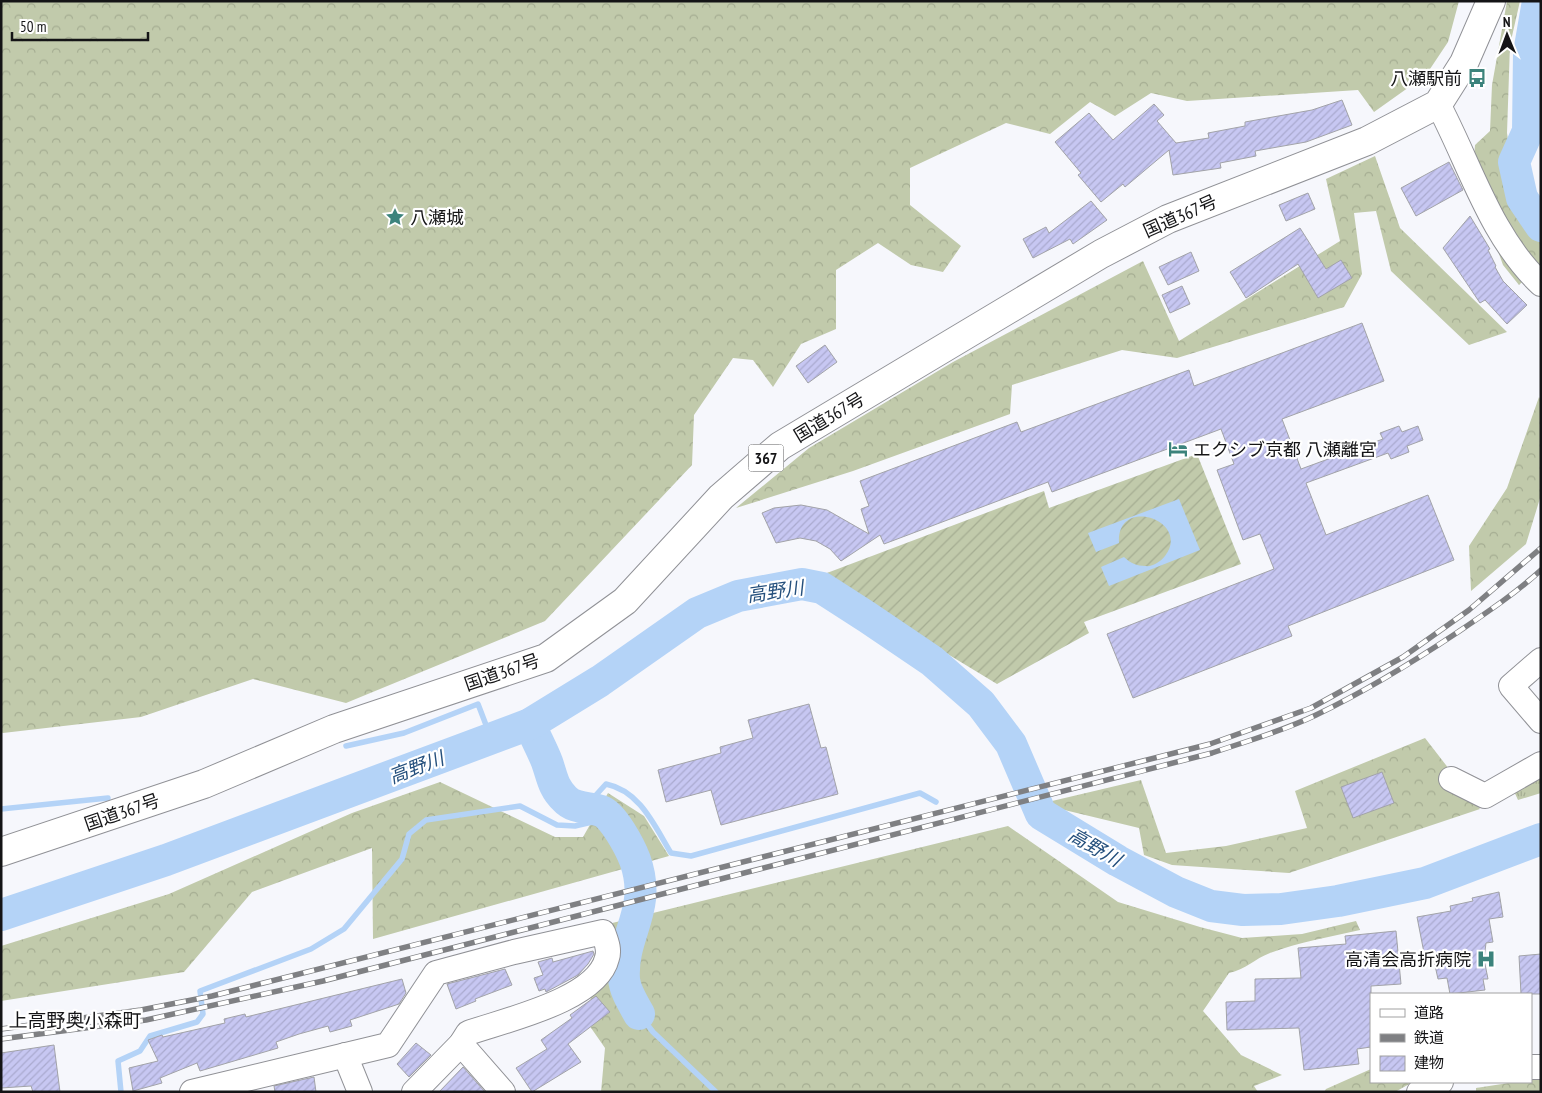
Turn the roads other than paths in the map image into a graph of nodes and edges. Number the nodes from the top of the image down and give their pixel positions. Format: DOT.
graph roads {
  1 [pos="1491,1"];
  2 [pos="1438,104"];
  3 [pos="1541,284"];
  4 [pos="1541,660"];
  5 [pos="1541,721"];
  6 [pos="1541,764"];
  7 [pos="1451,779"];
  8 [pos="1,852"];
  9 [pos="461,1044"];
  10 [pos="345,1055"];
  11 [pos="1439,1083"];
  12 [pos="357,1090"];
  13 [pos="192,1092"];
  14 [pos="414,1092"];
  15 [pos="503,1092"];
  16 [pos="1419,1092"];
  1 -- 2 [label="highway"];
  2 -- 3 [label="street"];
  2 -- 8 [label="highway, 国道367号 / 367"];
  4 -- 5 [label="street"];
  6 -- 7 [label="street"];
  9 -- 10 [label="street"];
  9 -- 14 [label="street"];
  9 -- 15 [label="street"];
  10 -- 12 [label="street"];
  10 -- 13 [label="street"];
  11 -- 16 [label="street"];
}
